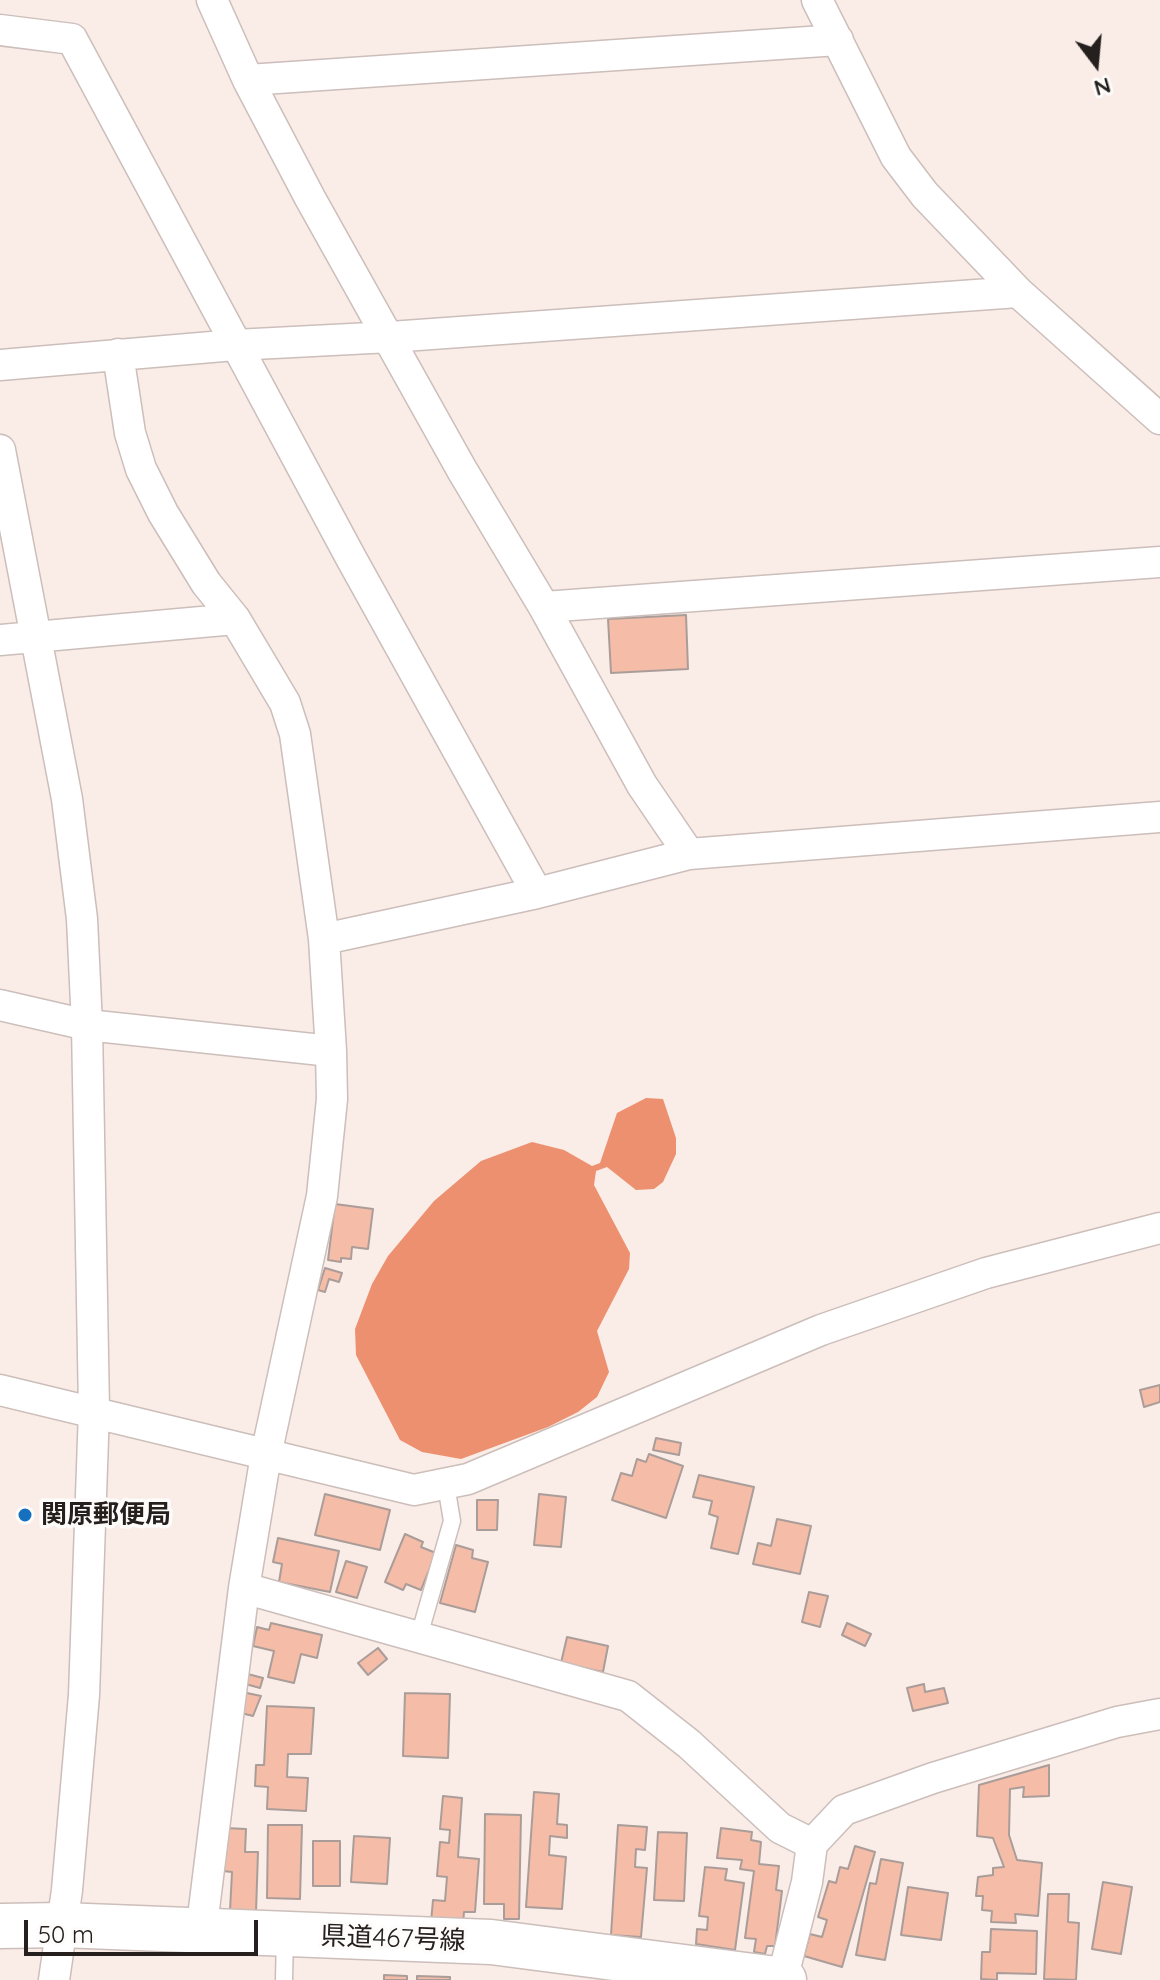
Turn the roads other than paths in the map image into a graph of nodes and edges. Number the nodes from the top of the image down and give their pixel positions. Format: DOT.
graph roads {
  1 [pos="212,0"];
  2 [pos="817,0"];
  3 [pos="0,30"];
  4 [pos="838,40"];
  5 [pos="248,80"];
  6 [pos="1018,292"];
  7 [pos="390,337"];
  8 [pos="235,345"];
  9 [pos="118,354"];
  10 [pos="0,365"];
  11 [pos="1160,419"];
  12 [pos="0,450"];
  13 [pos="1160,562"];
  14 [pos="544,607"];
  15 [pos="235,619"];
  16 [pos="37,636"];
  17 [pos="0,640"];
  18 [pos="1160,817"];
  19 [pos="689,854"];
  20 [pos="537,893"];
  21 [pos="324,939"];
  22 [pos="0,1005"];
  23 [pos="87,1025"];
  24 [pos="331,1051"];
  25 [pos="1160,1228"];
  26 [pos="0,1390"];
  27 [pos="94,1410"];
  28 [pos="266,1455"];
  29 [pos="446,1485"];
  30 [pos="244,1588"];
  31 [pos="419,1636"];
  32 [pos="1160,1714"];
  33 [pos="812,1844"];
  34 [pos="62,1925"];
  35 [pos="0,1926"];
  36 [pos="201,1933"];
  37 [pos="285,1935"];
  38 [pos="54,1980"];
  39 [pos="284,1980"];
  40 [pos="783,1980"];
  1 -- 5 [label="street"];
  2 -- 4 [label="street"];
  3 -- 8 [label="street"];
  4 -- 5 [label="street"];
  4 -- 6 [label="street"];
  5 -- 7 [label="street"];
  6 -- 7 [label="street"];
  6 -- 11 [label="street"];
  7 -- 8 [label="street"];
  7 -- 14 [label="street"];
  8 -- 9 [label="street"];
  8 -- 20 [label="street"];
  9 -- 10 [label="street"];
  9 -- 15 [label="street"];
  12 -- 16 [label="street"];
  13 -- 14 [label="street"];
  14 -- 19 [label="street"];
  15 -- 16 [label="street"];
  15 -- 21 [label="street"];
  16 -- 17 [label="street"];
  16 -- 23 [label="street"];
  18 -- 19 [label="street"];
  19 -- 20 [label="street"];
  20 -- 21 [label="street"];
  21 -- 24 [label="street"];
  22 -- 23 [label="street"];
  23 -- 24 [label="street"];
  23 -- 27 [label="street"];
  24 -- 28 [label="street"];
  25 -- 29 [label="street"];
  26 -- 27 [label="street"];
  27 -- 28 [label="street"];
  27 -- 34 [label="street"];
  28 -- 29 [label="street"];
  28 -- 30 [label="street"];
  29 -- 31 [label="lane"];
  30 -- 31 [label="street"];
  30 -- 36 [label="street"];
  31 -- 33 [label="street"];
  32 -- 33 [label="street"];
  33 -- 40 [label="street"];
  34 -- 35 [label="main road, 県道467号線"];
  34 -- 36 [label="main road, 県道467号線"];
  34 -- 38 [label="street"];
  36 -- 37 [label="main road, 県道467号線"];
  37 -- 39 [label="lane"];
  37 -- 40 [label="main road, 県道467号線"];
}
